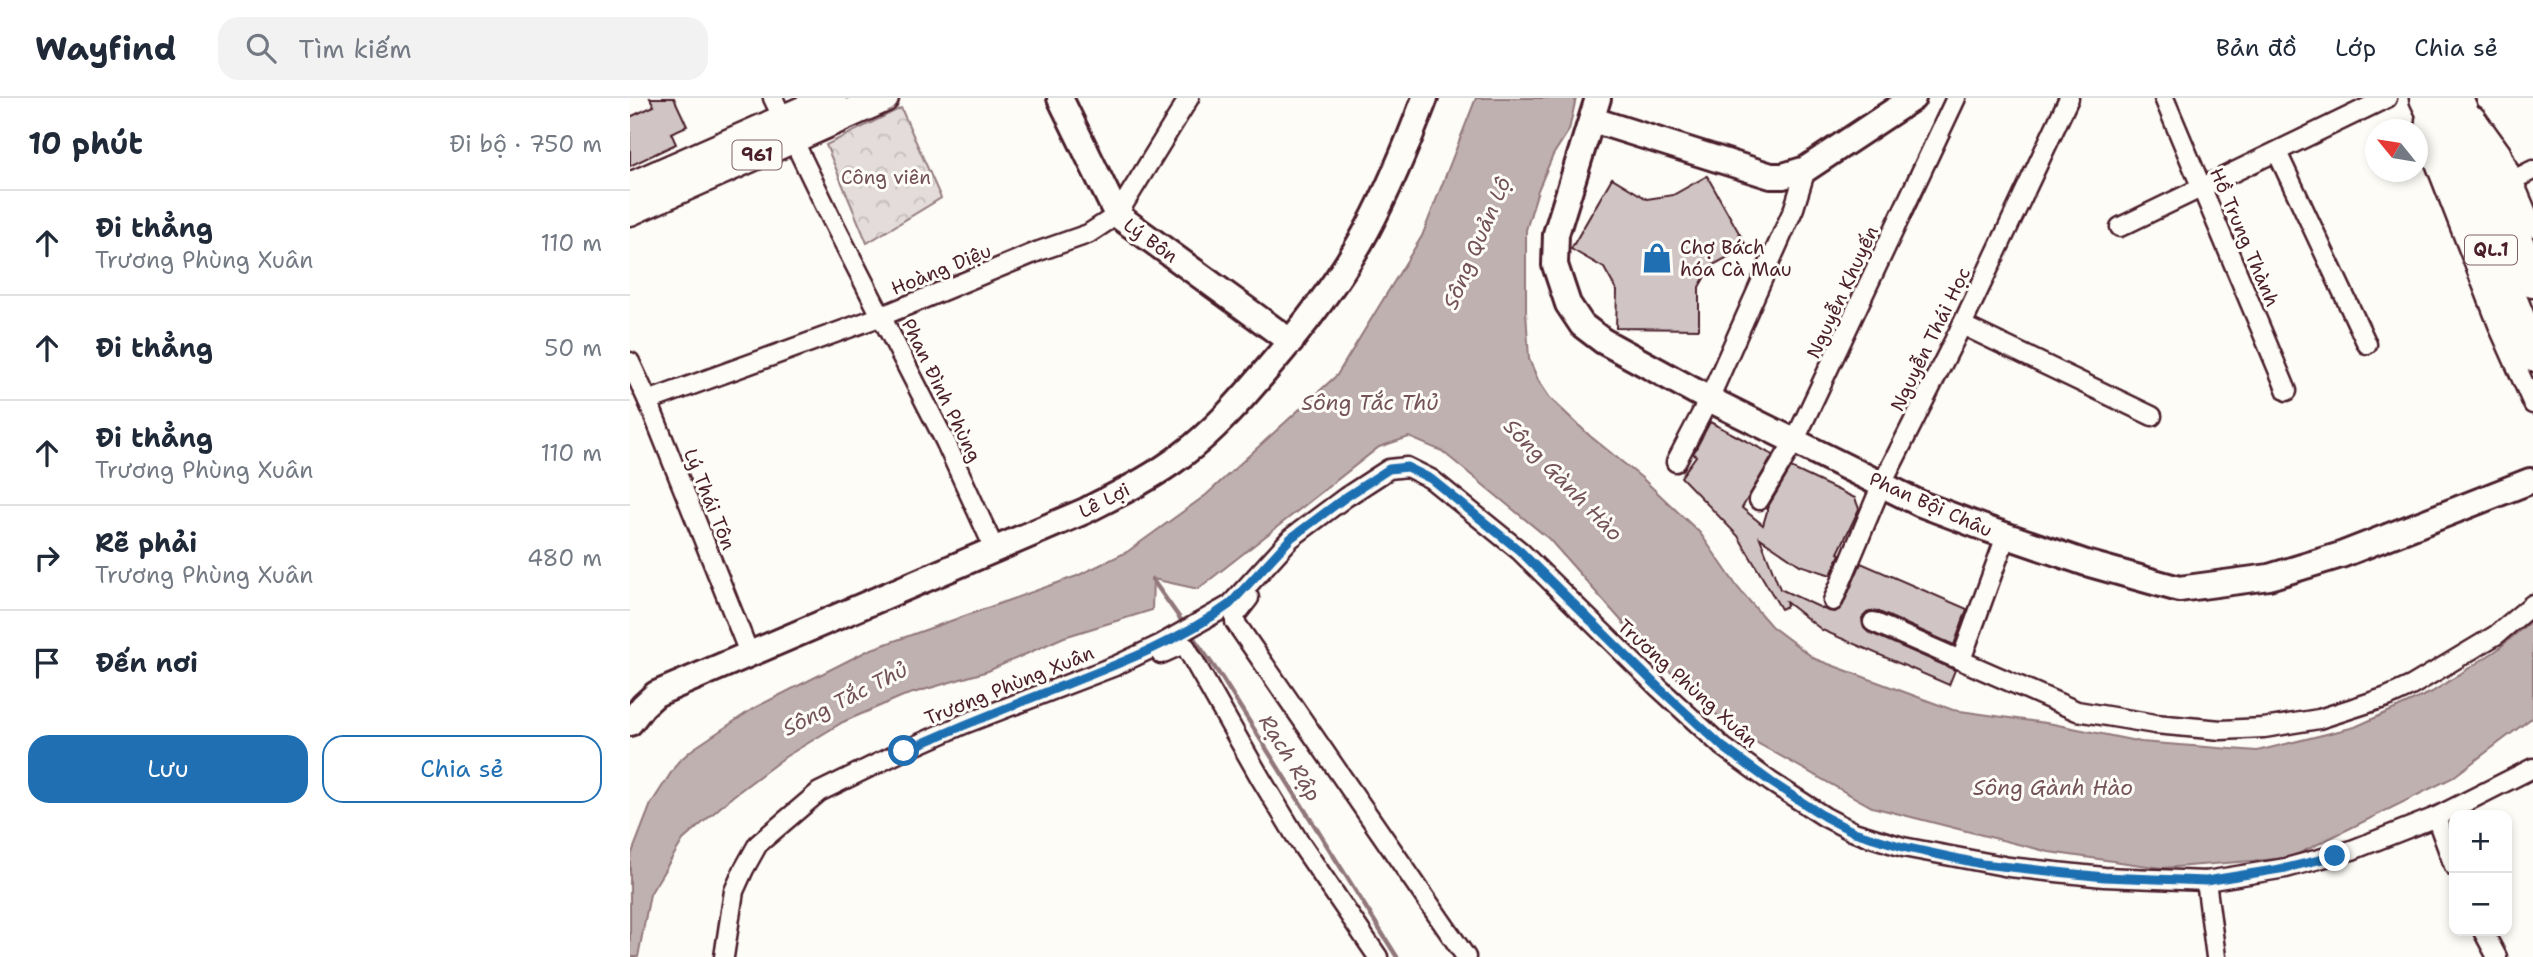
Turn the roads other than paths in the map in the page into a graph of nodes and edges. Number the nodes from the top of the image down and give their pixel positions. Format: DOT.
graph roads {
  1 [pos="832,98"];
  2 [pos="884,98"];
  3 [pos="1060,98"];
  4 [pos="1189,98"];
  5 [pos="1425,98"];
  6 [pos="1913,98"];
  7 [pos="1956,98"];
  8 [pos="2069,98"];
  9 [pos="2164,98"];
  10 [pos="2387,98"];
  11 [pos="2423,98"];
  12 [pos="2456,98"];
  13 [pos="2463,98"];
  14 [pos="1595,109"];
  15 [pos="784,119"];
  16 [pos="2461,141"];
  17 [pos="2277,152"];
  18 [pos="1806,169"];
  19 [pos="2533,170"];
  20 [pos="2513,180"];
  21 [pos="630,187"];
  22 [pos="2203,189"];
  23 [pos="630,211"];
  24 [pos="1116,215"];
  25 [pos="2120,227"];
  26 [pos="2533,227"];
  27 [pos="2533,281"];
  28 [pos="882,316"];
  29 [pos="1962,326"];
  30 [pos="1290,342"];
  31 [pos="2367,344"];
  32 [pos="2533,355"];
  33 [pos="630,362"];
  34 [pos="2287,391"];
  35 [pos="1709,399"];
  36 [pos="648,401"];
  37 [pos="2533,404"];
  38 [pos="2152,416"];
  39 [pos="1794,442"];
  40 [pos="1676,462"];
  41 [pos="2532,480"];
  42 [pos="1882,484"];
  43 [pos="1759,500"];
  44 [pos="2006,536"];
  45 [pos="995,550"];
  46 [pos="1274,556"];
  47 [pos="1833,601"];
  48 [pos="2533,604"];
  49 [pos="1873,622"];
  50 [pos="749,653"];
  51 [pos="1961,660"];
  52 [pos="1122,662"];
  53 [pos="630,723"];
  54 [pos="2533,768"];
  55 [pos="2436,817"];
  56 [pos="2449,852"];
  57 [pos="2206,881"];
  58 [pos="2486,936"];
  59 [pos="724,957"];
  60 [pos="1378,957"];
  61 [pos="1466,957"];
  62 [pos="2216,957"];
  63 [pos="2497,957"];
  1 -- 15 [label="main road"];
  2 -- 15 [label="main road, 961"];
  3 -- 24 [label="street, Lý Bôn"];
  4 -- 24 [label="street, Hoàng Diệu"];
  5 -- 30 [label="street, Lê Lợi"];
  6 -- 18 [label="street"];
  7 -- 39 [label="street, Nguyễn Khuyến"];
  8 -- 29 [label="street, Nguyễn Thái Học"];
  9 -- 22 [label="street, Hồ Trung Thành"];
  10 -- 17 [label="street"];
  11 -- 16 [label="highway, QL.1"];
  11 -- 37 [label="street"];
  12 -- 16 [label="highway, QL.1"];
  13 -- 20 [label="street"];
  14 -- 18 [label="street"];
  14 -- 35 [label="street, Phan Bội Châu"];
  15 -- 21 [label="main road"];
  15 -- 23 [label="main road, 961"];
  15 -- 28 [label="street, Phan Đình Phùng"];
  16 -- 27 [label="highway, QL.1"];
  16 -- 32 [label="highway, QL.1"];
  17 -- 22 [label="street"];
  17 -- 31 [label="street"];
  18 -- 35 [label="street"];
  19 -- 20 [label="street"];
  20 -- 26 [label="street"];
  22 -- 25 [label="street"];
  22 -- 34 [label="street, Hồ Trung Thành"];
  24 -- 28 [label="street, Hoàng Diệu"];
  24 -- 30 [label="street, Lý Bôn"];
  28 -- 36 [label="street, Hoàng Diệu"];
  28 -- 45 [label="street, Phan Đình Phùng"];
  29 -- 38 [label="street"];
  29 -- 42 [label="street, Nguyễn Thái Học"];
  30 -- 45 [label="street, Lê Lợi"];
  33 -- 36 [label="street, Lý Thái Tôn"];
  35 -- 39 [label="street, Phan Bội Châu"];
  35 -- 40 [label="street"];
  36 -- 50 [label="street, Lý Thái Tôn"];
  39 -- 42 [label="street, Phan Bội Châu"];
  39 -- 43 [label="street, Nguyễn Khuyến"];
  41 -- 44 [label="street, Phan Bội Châu"];
  42 -- 44 [label="street, Phan Bội Châu"];
  42 -- 47 [label="street, Nguyễn Thái Học"];
  44 -- 51 [label="street"];
  45 -- 50 [label="street, Lê Lợi"];
  46 -- 52 [label="street, Trương Phùng Xuân"];
  46 -- 57 [label="street, Trương Phùng Xuân"];
  46 -- 61 [label="street"];
  48 -- 51 [label="street"];
  49 -- 51 [label="street"];
  50 -- 53 [label="street, Lê Lợi"];
  52 -- 59 [label="street, Trương Phùng Xuân"];
  52 -- 60 [label="street"];
  54 -- 55 [label="street, Trương Phùng Xuân"];
  55 -- 56 [label="street"];
  55 -- 57 [label="street, Trương Phùng Xuân"];
  57 -- 62 [label="street"];
  58 -- 63 [label="street"];
}
